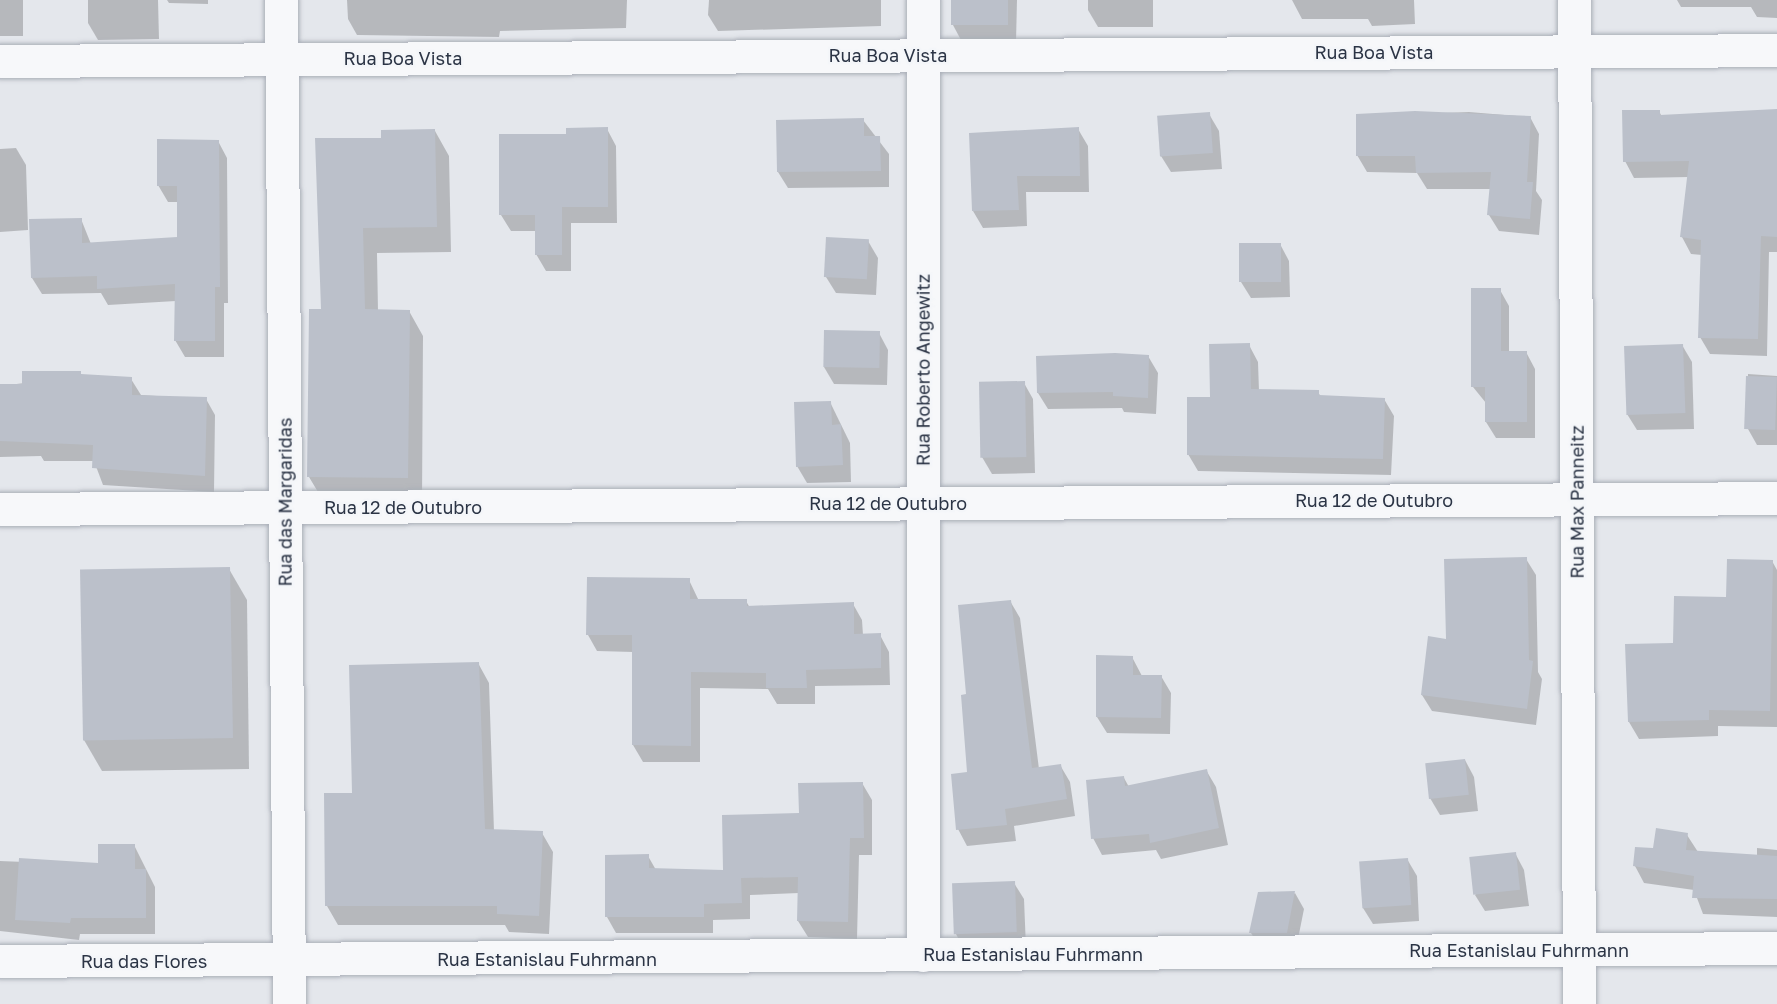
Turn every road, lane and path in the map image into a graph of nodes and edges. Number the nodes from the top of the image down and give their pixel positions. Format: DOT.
graph roads {
  1 [pos="281,0"];
  2 [pos="922,0"];
  3 [pos="1574,0"];
  4 [pos="1777,50"];
  5 [pos="1575,51"];
  6 [pos="922,55"];
  7 [pos="282,59"];
  8 [pos="0,61"];
  9 [pos="1777,498"];
  10 [pos="1577,499"];
  11 [pos="922,503"];
  12 [pos="285,508"];
  13 [pos="0,509"];
  14 [pos="1777,948"];
  15 [pos="1579,950"];
  16 [pos="922,955"];
  17 [pos="0,961"];
  18 [pos="289,961"];
  19 [pos="289,1004"];
  20 [pos="1579,1004"];
  1 -- 7 [label="street, Rua das Margaridas"];
  2 -- 6 [label="street, Rua Roberto Angewitz"];
  3 -- 5 [label="street, Rua Max Panneitz"];
  4 -- 5 [label="street, Rua Boa Vista"];
  5 -- 6 [label="street, Rua Boa Vista"];
  5 -- 10 [label="street, Rua Max Panneitz"];
  6 -- 7 [label="street, Rua Boa Vista"];
  6 -- 11 [label="street, Rua Roberto Angewitz"];
  7 -- 8 [label="street, Rua Boa Vista"];
  7 -- 12 [label="street, Rua das Margaridas"];
  9 -- 10 [label="street, Rua 12 de Outubro"];
  10 -- 11 [label="street, Rua 12 de Outubro"];
  10 -- 15 [label="street, Rua Max Panneitz"];
  11 -- 12 [label="street, Rua 12 de Outubro"];
  11 -- 16 [label="street, Rua Roberto Angewitz"];
  12 -- 13 [label="street, Rua 12 de Outubro"];
  12 -- 18 [label="street, Rua das Margaridas"];
  14 -- 15 [label="street, Rua Estanislau Fuhrmann"];
  15 -- 16 [label="street, Rua Estanislau Fuhrmann"];
  15 -- 20 [label="street, Rua Max Panneitz"];
  16 -- 18 [label="street, Rua Estanislau Fuhrmann"];
  17 -- 18 [label="street, Rua das Flores"];
  18 -- 19 [label="street, Rua das Margaridas"];
}
